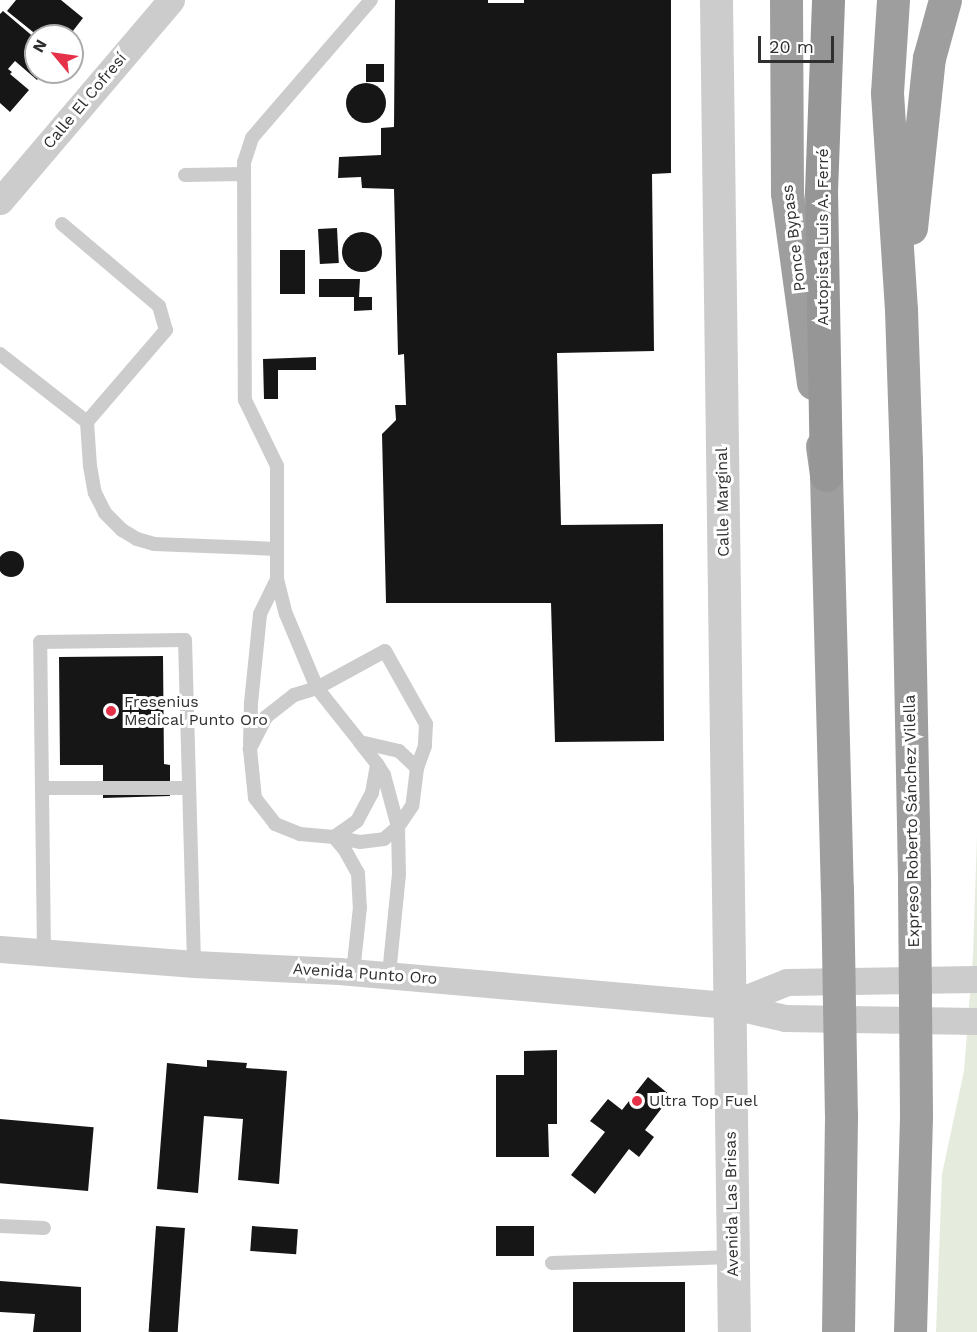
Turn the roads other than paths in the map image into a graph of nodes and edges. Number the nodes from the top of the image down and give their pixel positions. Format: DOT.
graph roads {
  1 [pos="171,0"];
  2 [pos="371,0"];
  3 [pos="716,0"];
  4 [pos="786,0"];
  5 [pos="828,0"];
  6 [pos="894,0"];
  7 [pos="945,0"];
  8 [pos="244,174"];
  9 [pos="184,175"];
  10 [pos="0,201"];
  11 [pos="62,224"];
  12 [pos="900,310"];
  13 [pos="0,354"];
  14 [pos="87,422"];
  15 [pos="825,475"];
  16 [pos="276,549"];
  17 [pos="277,579"];
  18 [pos="317,688"];
  19 [pos="360,742"];
  20 [pos="250,749"];
  21 [pos="376,764"];
  22 [pos="417,768"];
  23 [pos="42,788"];
  24 [pos="189,788"];
  25 [pos="398,827"];
  26 [pos="334,837"];
  27 [pos="0,949"];
  28 [pos="44,954"];
  29 [pos="195,964"];
  30 [pos="353,972"];
  31 [pos="389,975"];
  32 [pos="977,979"];
  33 [pos="729,1005"];
  34 [pos="977,1021"];
  35 [pos="0,1226"];
  36 [pos="44,1228"];
  37 [pos="733,1257"];
  38 [pos="552,1263"];
  39 [pos="734,1332"];
  40 [pos="838,1332"];
  41 [pos="909,1332"];
  1 -- 10 [label="street, Calle El Cofresí"];
  2 -- 8 [label="lane"];
  3 -- 33 [label="street, Calle Marginal"];
  4 -- 15 [label="highway, Ponce Bypass"];
  5 -- 15 [label="highway, Autopista Luis A. Ferré"];
  6 -- 12 [label="highway"];
  7 -- 12 [label="highway"];
  8 -- 9 [label="lane"];
  8 -- 16 [label="lane"];
  11 -- 14 [label="lane"];
  12 -- 41 [label="highway, Expreso Roberto Sánchez Vilella, bridge"];
  13 -- 14 [label="lane"];
  14 -- 16 [label="lane"];
  15 -- 40 [label="highway, bridge"];
  16 -- 17 [label="lane"];
  17 -- 18 [label="lane"];
  17 -- 20 [label="lane"];
  18 -- 19 [label="lane"];
  18 -- 20 [label="lane"];
  18 -- 22 [label="lane"];
  19 -- 21 [label="lane"];
  19 -- 22 [label="lane"];
  20 -- 26 [label="lane"];
  21 -- 25 [label="lane"];
  21 -- 26 [label="lane"];
  22 -- 25 [label="lane"];
  23 -- 24 [label="lane"];
  23 -- 24 [label="lane"];
  23 -- 28 [label="lane"];
  24 -- 29 [label="lane"];
  25 -- 26 [label="lane"];
  25 -- 31 [label="lane"];
  26 -- 30 [label="lane"];
  27 -- 28 [label="street, Avenida Punto Oro"];
  28 -- 29 [label="street, Avenida Punto Oro"];
  29 -- 30 [label="street, Avenida Punto Oro"];
  30 -- 31 [label="street, Avenida Punto Oro"];
  31 -- 33 [label="street, Avenida Punto Oro"];
  32 -- 33 [label="street"];
  33 -- 34 [label="street, Avenida Punto Oro"];
  33 -- 37 [label="street, Avenida Las Brisas"];
  35 -- 36 [label="lane"];
  37 -- 38 [label="lane"];
  37 -- 39 [label="street, Avenida Las Brisas"];
}
